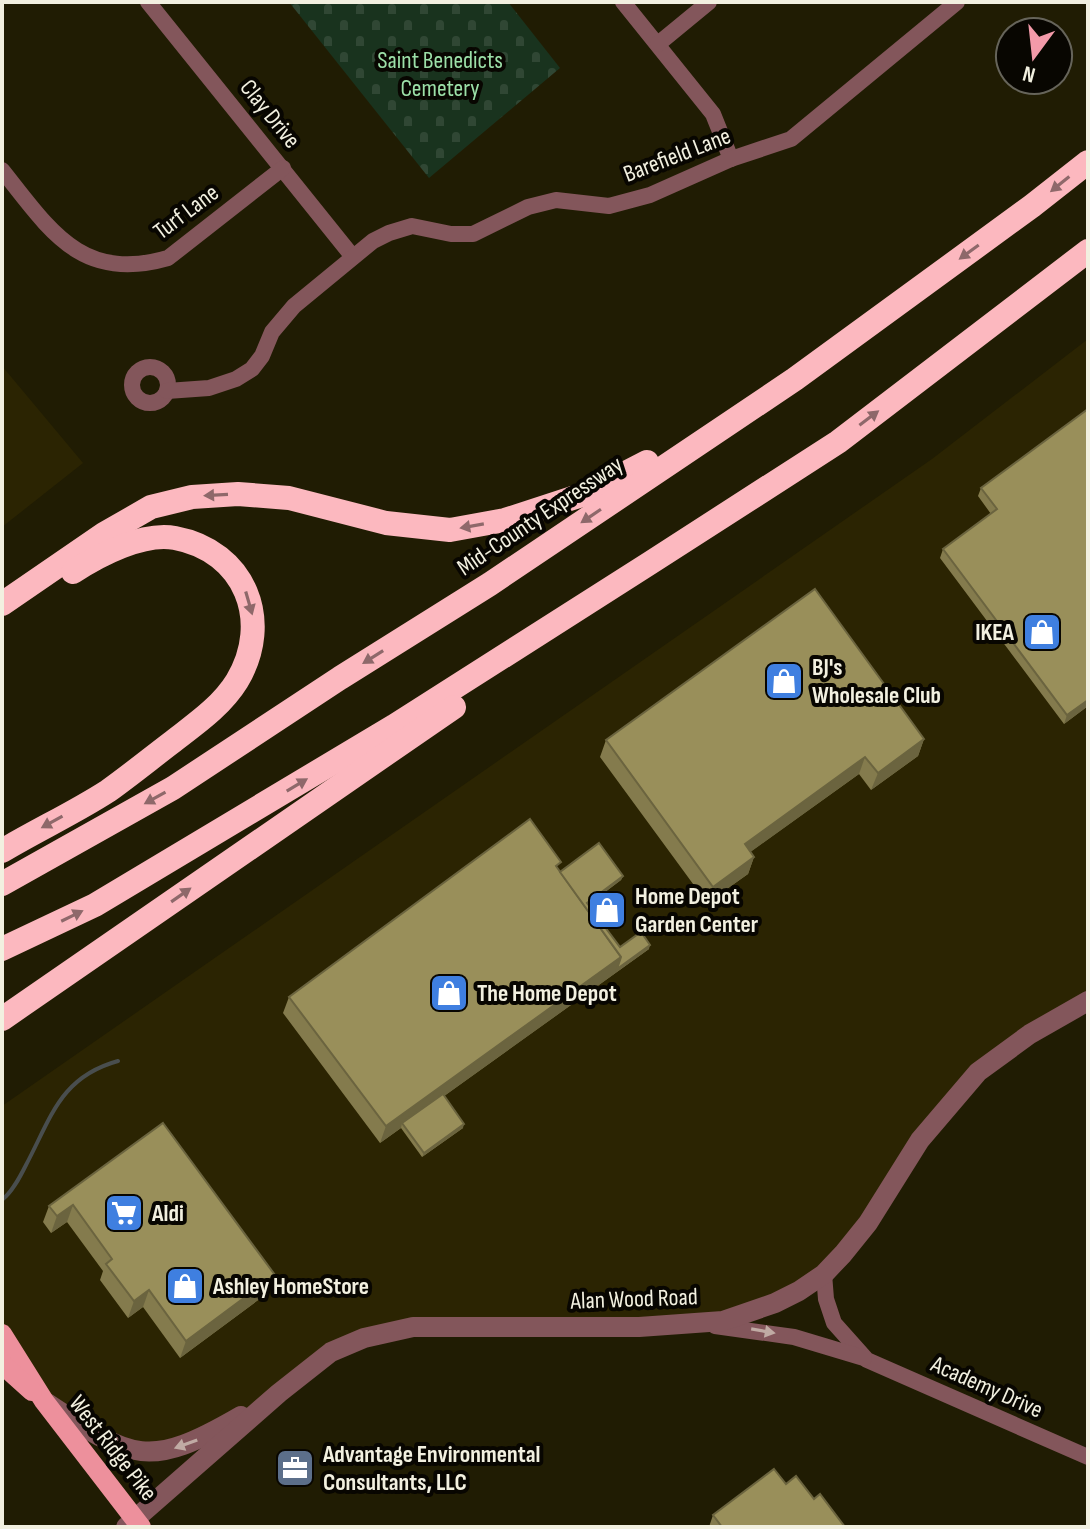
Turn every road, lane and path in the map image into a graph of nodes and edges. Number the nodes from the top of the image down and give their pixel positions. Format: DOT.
graph roads {
  1 [pos="148,2"];
  2 [pos="623,2"];
  3 [pos="709,2"];
  4 [pos="957,2"];
  5 [pos="939,7"];
  6 [pos="658,44"];
  7 [pos="731,159"];
  8 [pos="1088,162"];
  9 [pos="283,168"];
  10 [pos="2,170"];
  11 [pos="1088,251"];
  12 [pos="353,257"];
  13 [pos="795,379"];
  14 [pos="167,391"];
  15 [pos="838,442"];
  16 [pos="2,604"];
  17 [pos="2,621"];
  18 [pos="2,851"];
  19 [pos="2,884"];
  20 [pos="2,949"];
  21 [pos="1088,1001"];
  22 [pos="2,1019"];
  23 [pos="824,1274"];
  24 [pos="685,1324"];
  25 [pos="2,1334"];
  26 [pos="867,1360"];
  27 [pos="2,1364"];
  28 [pos="279,1393"];
  29 [pos="44,1401"];
  30 [pos="1088,1457"];
  31 [pos="130,1525"];
  1 -- 9 [label="street, Clay Drive"];
  2 -- 6 [label="street"];
  3 -- 6 [label="street"];
  4 -- 5 [label="street, Barefield Lane"];
  5 -- 7 [label="street, Barefield Lane"];
  6 -- 7 [label="street"];
  7 -- 12 [label="street, Barefield Lane"];
  8 -- 13 [label="highway, Mid-County Expressway, one-way"];
  9 -- 10 [label="street, Turf Lane"];
  9 -- 12 [label="street, Clay Drive"];
  15 -- 11 [label="highway, one-way"];
  12 -- 14 [label="street, Barefield Lane"];
  13 -- 16 [label="highway, one-way"];
  13 -- 19 [label="highway, Mid-County Expressway, one-way"];
  20 -- 15 [label="highway, one-way"];
  22 -- 15 [label="highway, one-way"];
  17 -- 18 [label="highway, one-way"];
  21 -- 23 [label="street, Alan Wood Road"];
  23 -- 24 [label="street, Alan Wood Road"];
  23 -- 26 [label="street, Academy Drive"];
  24 -- 26 [label="street, Academy Drive, one-way"];
  24 -- 28 [label="street, Alan Wood Road"];
  25 -- 29 [label="main road, West Ridge Pike"];
  26 -- 30 [label="street, Academy Drive"];
  27 -- 29 [label="main road, West Ridge Pike"];
  28 -- 29 [label="street, one-way"];
  28 -- 31 [label="street, Alan Wood Road"];
  29 -- 31 [label="main road, West Ridge Pike"];
}
